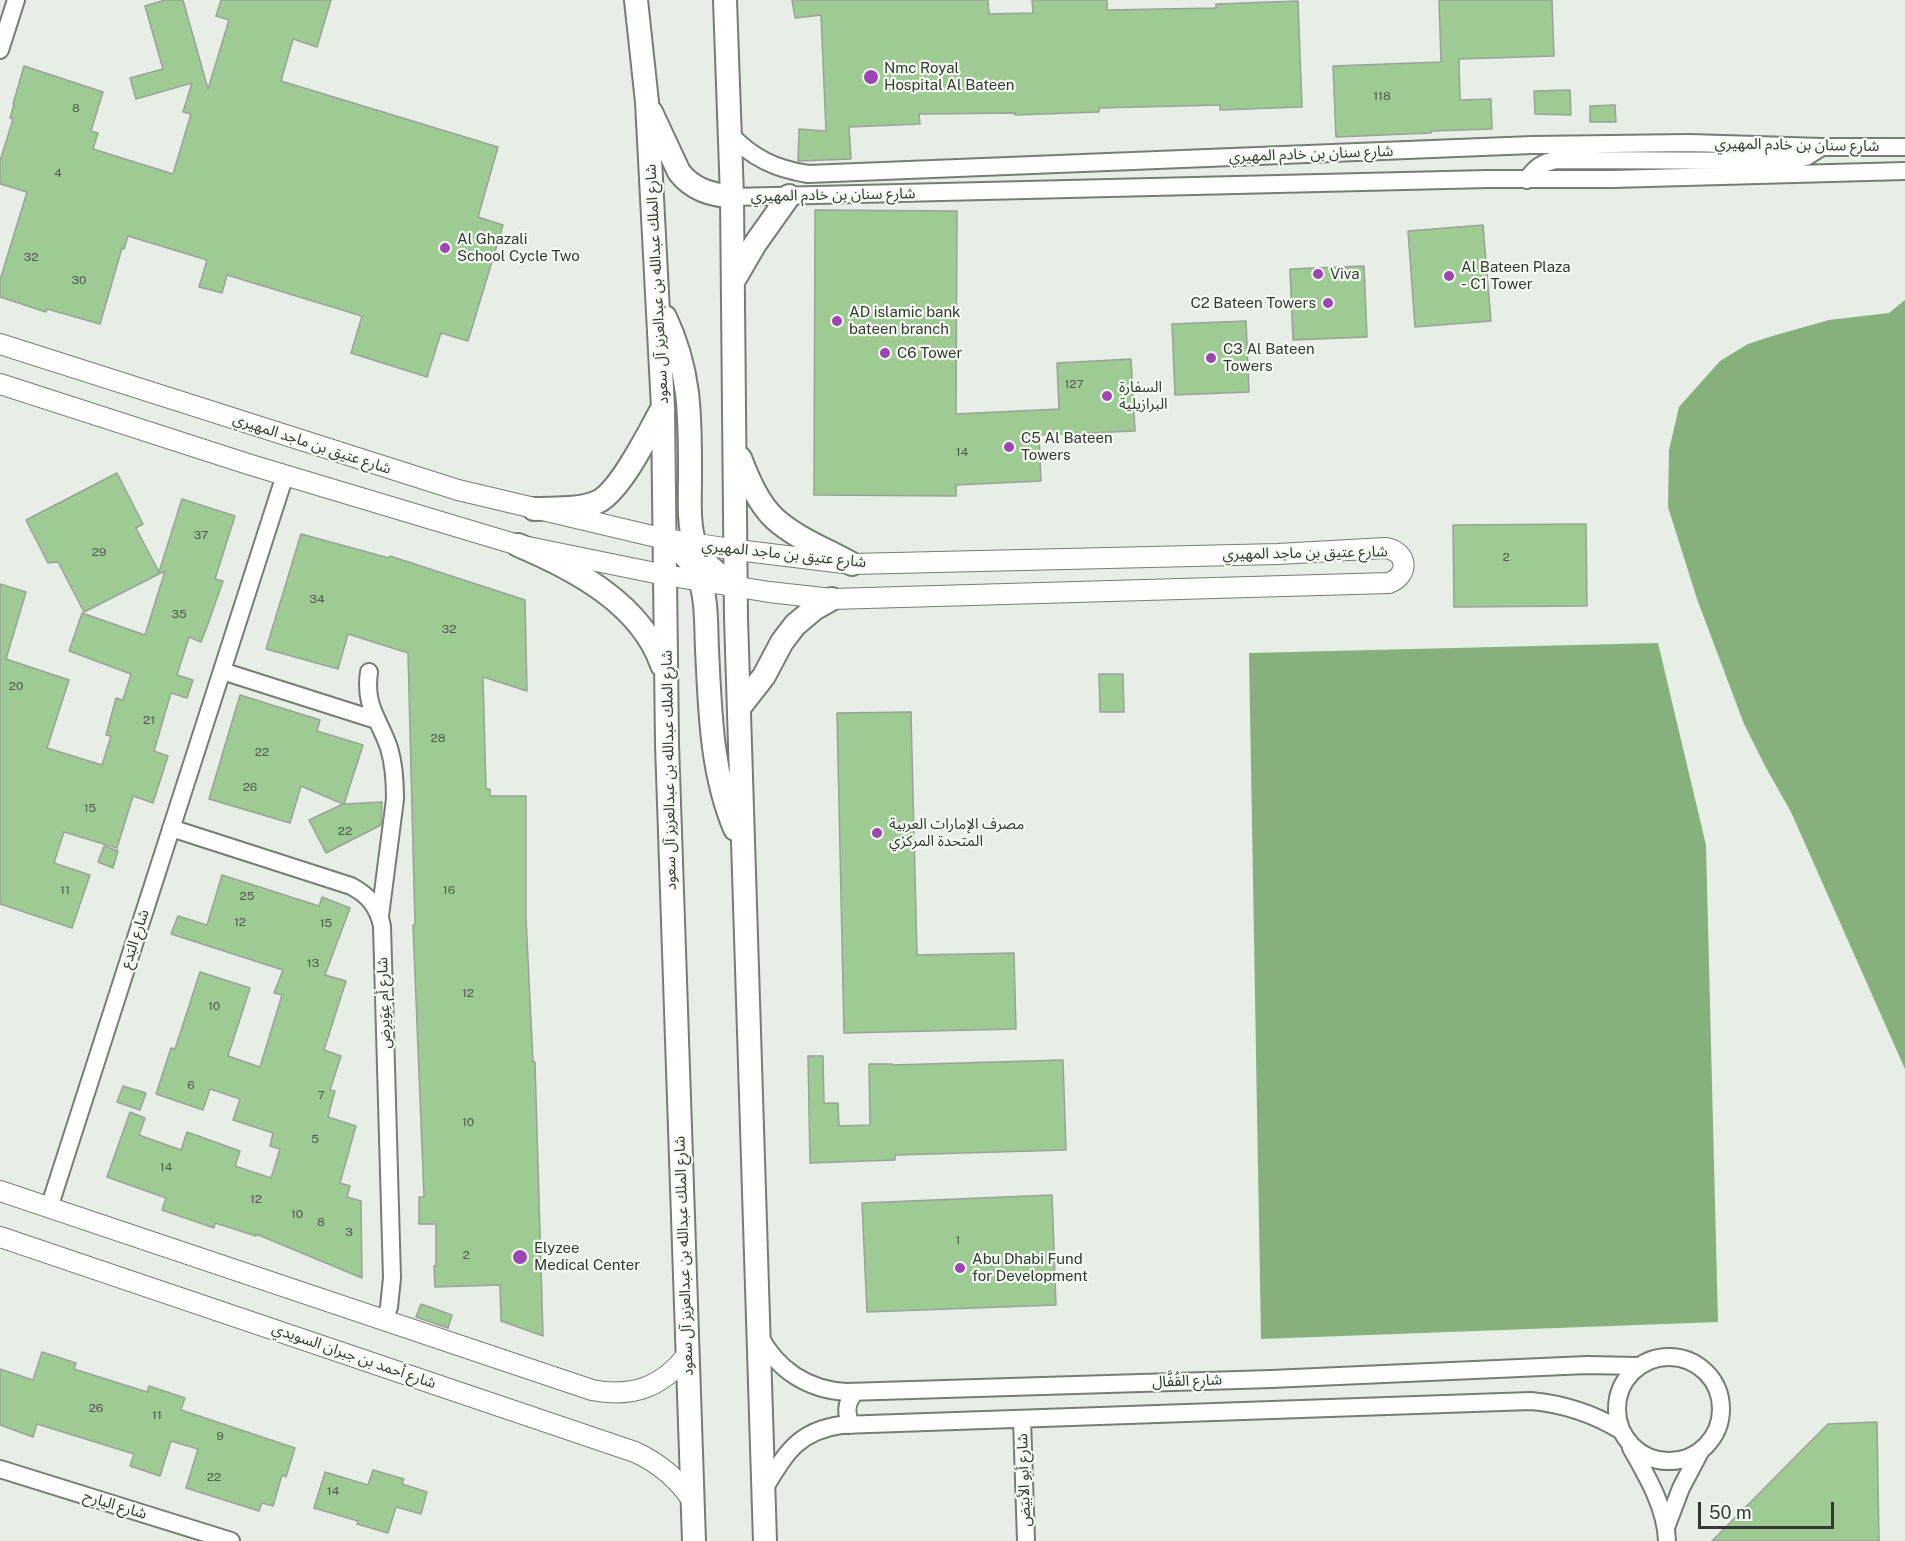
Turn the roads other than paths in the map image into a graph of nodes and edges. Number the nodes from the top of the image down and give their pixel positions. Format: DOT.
graph roads {
  1 [pos="16,0"];
  2 [pos="636,0"];
  3 [pos="725,0"];
  4 [pos="0,50"];
  5 [pos="647,102"];
  6 [pos="730,134"];
  7 [pos="1823,147"];
  8 [pos="1905,147"];
  9 [pos="1905,171"];
  10 [pos="1527,180"];
  11 [pos="789,196"];
  12 [pos="732,197"];
  13 [pos="733,281"];
  14 [pos="659,305"];
  15 [pos="0,344"];
  16 [pos="9,386"];
  17 [pos="0,401"];
  18 [pos="663,408"];
  19 [pos="735,445"];
  20 [pos="285,475"];
  21 [pos="534,509"];
  22 [pos="665,539"];
  23 [pos="694,544"];
  24 [pos="518,545"];
  25 [pos="736,550"];
  26 [pos="852,564"];
  27 [pos="665,575"];
  28 [pos="700,581"];
  29 [pos="736,586"];
  30 [pos="832,599"];
  31 [pos="222,670"];
  32 [pos="369,672"];
  33 [pos="667,683"];
  34 [pos="739,708"];
  35 [pos="376,720"];
  36 [pos="171,828"];
  37 [pos="743,847"];
  38 [pos="380,916"];
  39 [pos="0,1191"];
  40 [pos="49,1208"];
  41 [pos="0,1237"];
  42 [pos="384,1320"];
  43 [pos="759,1334"];
  44 [pos="687,1354"];
  45 [pos="1638,1366"];
  46 [pos="856,1392"];
  47 [pos="1022,1419"];
  48 [pos="851,1425"];
  49 [pos="1624,1436"];
  50 [pos="1700,1452"];
  51 [pos="0,1469"];
  52 [pos="764,1489"];
  53 [pos="692,1500"];
  54 [pos="1667,1533"];
  55 [pos="231,1541"];
  56 [pos="693,1541"];
  57 [pos="765,1541"];
  58 [pos="1026,1541"];
  1 -- 4 [label="street"];
  2 -- 5 [label="main road, شارع الملك عبدالله بن عبدالعزيز آل سعود"];
  3 -- 6 [label="main road"];
  5 -- 12 [label="main road"];
  5 -- 14 [label="main road, شارع الملك عبدالله بن عبدالعزيز آل سعود"];
  6 -- 7 [label="street, شارع سنان بن خادم المهيري"];
  6 -- 12 [label="main road"];
  7 -- 8 [label="street, شارع سنان بن خادم المهيري"];
  7 -- 10 [label="street"];
  9 -- 10 [label="street, شارع سنان بن خادم المهيري"];
  10 -- 11 [label="street, شارع سنان بن خادم المهيري"];
  11 -- 12 [label="street, شارع سنان بن خادم المهيري"];
  11 -- 13 [label="main road"];
  12 -- 13 [label="main road"];
  13 -- 19 [label="main road"];
  14 -- 18 [label="main road, شارع الملك عبدالله بن عبدالعزيز آل سعود"];
  14 -- 23 [label="main road"];
  15 -- 21 [label="street, شارع عتيق بن ماجد المهيري"];
  16 -- 17 [label="street"];
  16 -- 20 [label="street, شارع عتيق بن ماجد المهيري"];
  18 -- 21 [label="main road"];
  18 -- 22 [label="main road, شارع الملك عبدالله بن عبدالعزيز آل سعود"];
  19 -- 25 [label="main road"];
  19 -- 26 [label="main road"];
  20 -- 24 [label="street, شارع عتيق بن ماجد المهيري"];
  20 -- 31 [label="street, شارع البَدع"];
  21 -- 22 [label="street, شارع عتيق بن ماجد المهيري"];
  22 -- 23 [label="street, شارع عتيق بن ماجد المهيري"];
  22 -- 27 [label="main road, شارع الملك عبدالله بن عبدالعزيز آل سعود"];
  22 -- 28 [label="main road"];
  23 -- 25 [label="street, شارع عتيق بن ماجد المهيري"];
  23 -- 29 [label="main road"];
  24 -- 27 [label="street, شارع عتيق بن ماجد المهيري"];
  24 -- 33 [label="main road"];
  25 -- 26 [label="street, شارع عتيق بن ماجد المهيري"];
  25 -- 29 [label="main road"];
  26 -- 30 [label="street, شارع عتيق بن ماجد المهيري"];
  27 -- 28 [label="street, شارع عتيق بن ماجد المهيري"];
  27 -- 33 [label="main road, شارع الملك عبدالله بن عبدالعزيز آل سعود"];
  28 -- 29 [label="street, شارع عتيق بن ماجد المهيري"];
  28 -- 37 [label="main road"];
  29 -- 30 [label="street, شارع عتيق بن ماجد المهيري"];
  29 -- 34 [label="main road"];
  30 -- 34 [label="main road"];
  31 -- 35 [label="street"];
  31 -- 36 [label="street, شارع البَدع"];
  32 -- 35 [label="street, شارع أم عِوَيرِض"];
  33 -- 44 [label="main road, شارع الملك عبدالله بن عبدالعزيز آل سعود"];
  34 -- 37 [label="main road"];
  35 -- 38 [label="street, شارع أم عِوَيرِض"];
  36 -- 38 [label="street"];
  36 -- 40 [label="street, شارع البَدع"];
  37 -- 43 [label="main road"];
  38 -- 42 [label="street, شارع أم عِوَيرِض"];
  39 -- 40 [label="street"];
  40 -- 42 [label="street"];
  41 -- 53 [label="street, شارع أحمد بن جبران السويدي"];
  42 -- 44 [label="street"];
  43 -- 46 [label="street, شارع القُفَّال"];
  43 -- 52 [label="main road"];
  44 -- 53 [label="main road, شارع الملك عبدالله بن عبدالعزيز آل سعود"];
  45 -- 46 [label="street, شارع القُفَّال"];
  45 -- 49 [label="street"];
  45 -- 50 [label="street"];
  46 -- 48 [label="street"];
  47 -- 48 [label="street"];
  47 -- 49 [label="street"];
  47 -- 58 [label="street, شارع أبو الأبيَض"];
  48 -- 52 [label="street"];
  49 -- 50 [label="street"];
  49 -- 54 [label="street"];
  50 -- 54 [label="street"];
  51 -- 55 [label="street, شارع اليارِح"];
  52 -- 57 [label="main road"];
  53 -- 56 [label="main road, شارع الملك عبدالله بن عبدالعزيز آل سعود"];
}
